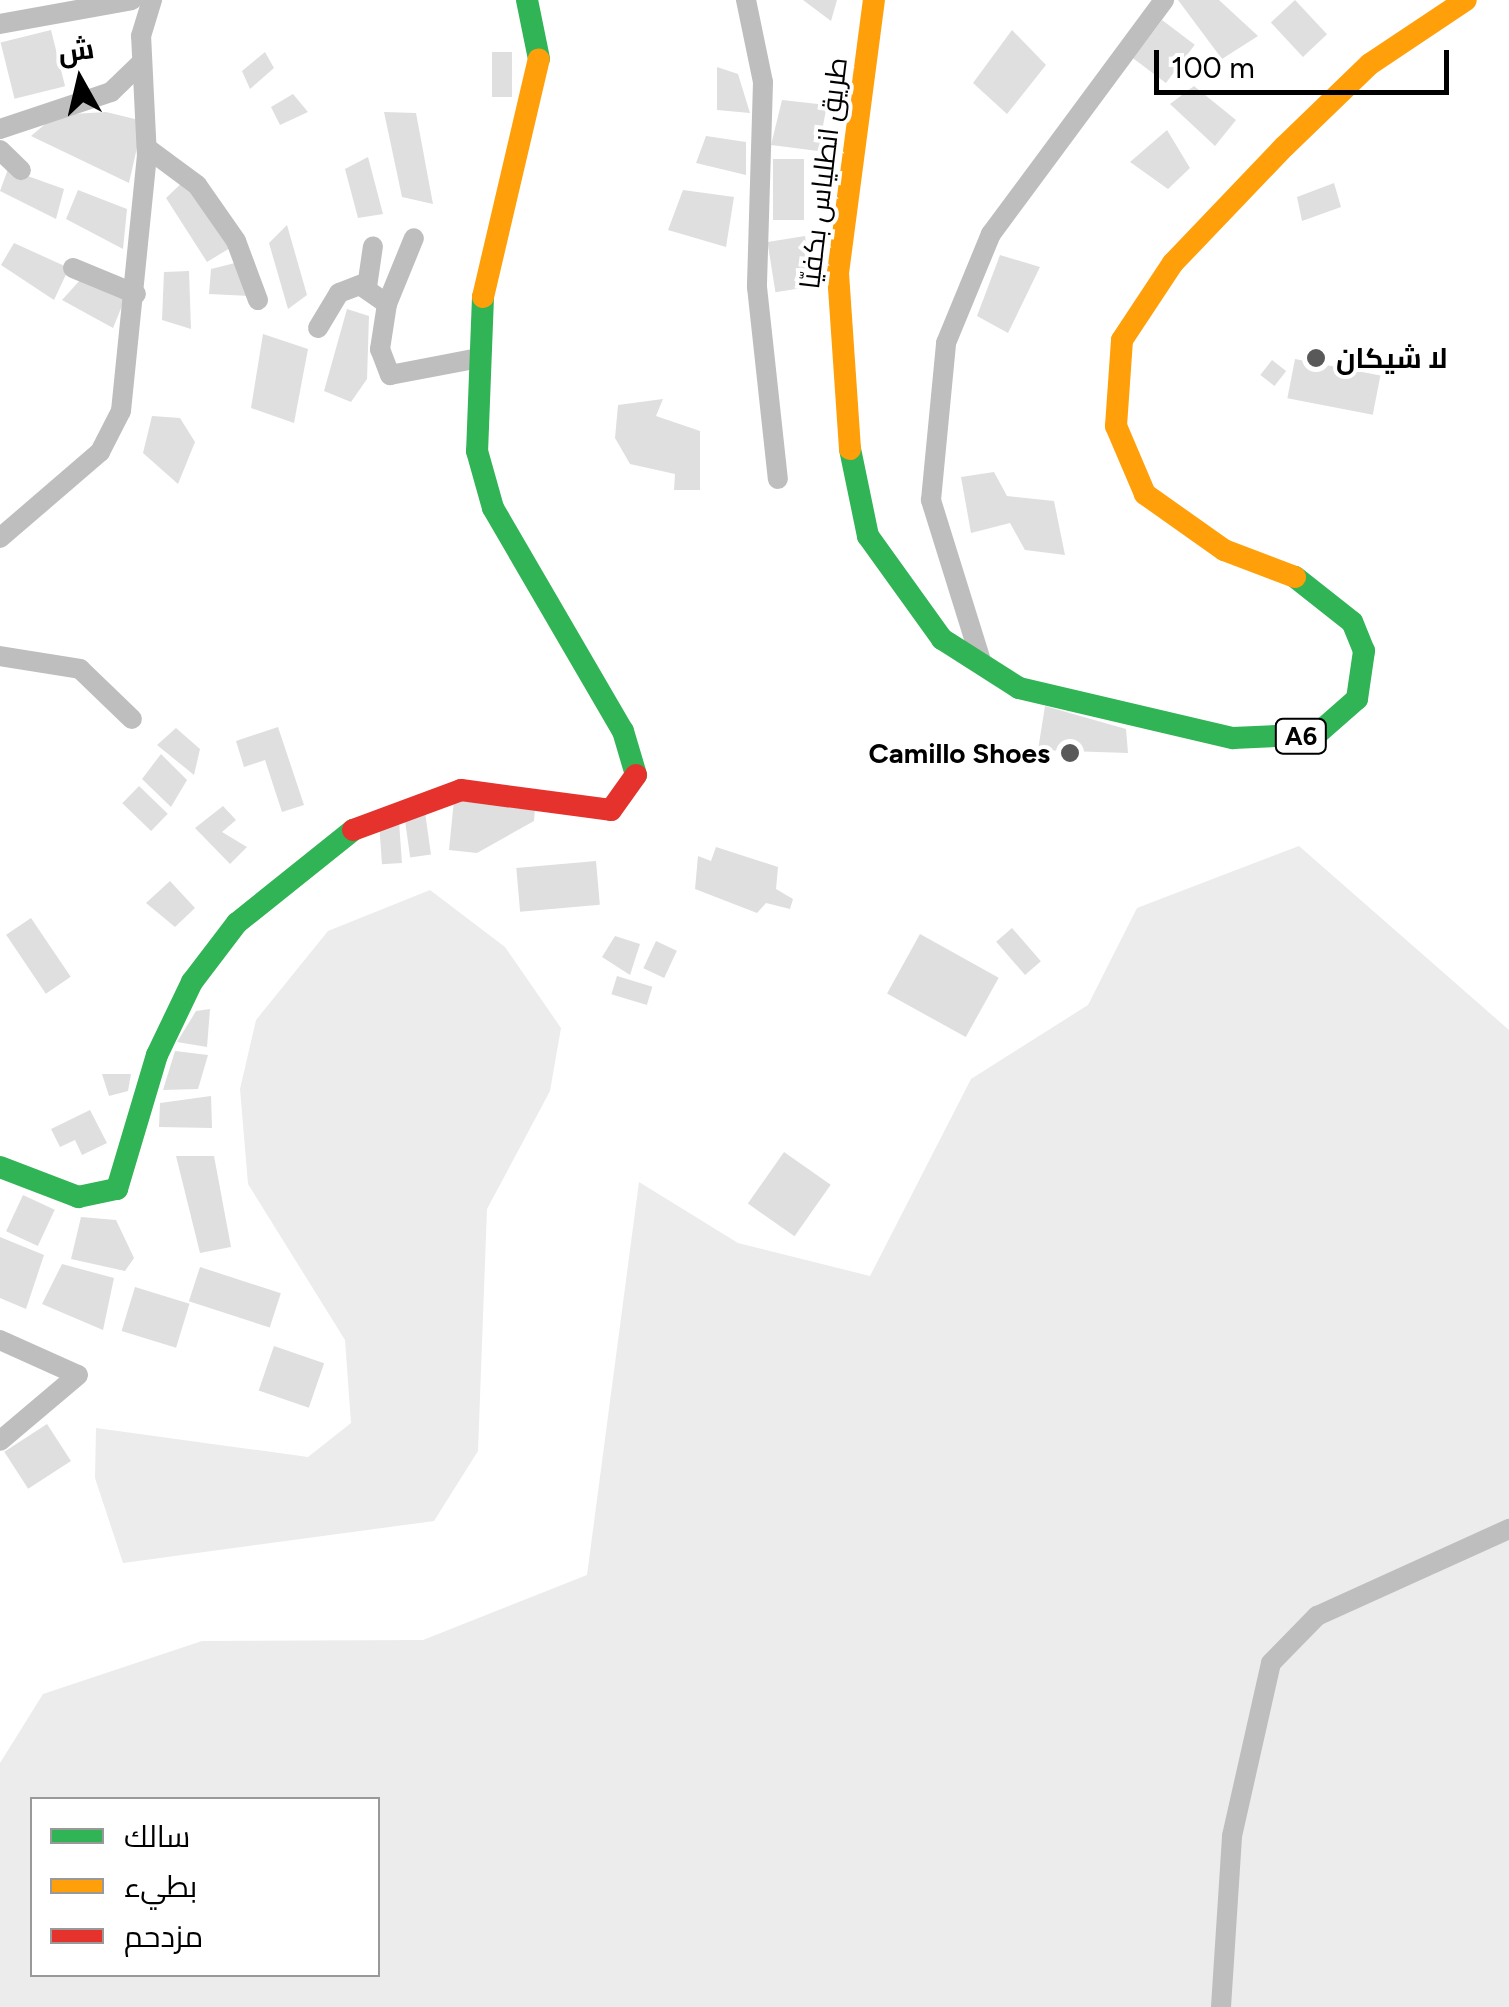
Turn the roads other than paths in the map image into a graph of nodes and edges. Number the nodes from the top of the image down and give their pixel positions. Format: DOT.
graph roads {
  1 [pos="132,0"];
  2 [pos="152,0"];
  3 [pos="526,0"];
  4 [pos="538,0"];
  5 [pos="746,0"];
  6 [pos="874,0"];
  7 [pos="1164,0"];
  8 [pos="1466,0"];
  9 [pos="0,24"];
  10 [pos="539,59"];
  11 [pos="142,62"];
  12 [pos="0,129"];
  13 [pos="147,148"];
  14 [pos="0,150"];
  15 [pos="21,170"];
  16 [pos="414,238"];
  17 [pos="373,246"];
  18 [pos="73,268"];
  19 [pos="367,287"];
  20 [pos="136,294"];
  21 [pos="258,300"];
  22 [pos="387,304"];
  23 [pos="318,328"];
  24 [pos="474,359"];
  25 [pos="778,479"];
  26 [pos="0,538"];
  27 [pos="0,656"];
  28 [pos="984,670"];
  29 [pos="132,720"];
  30 [pos="0,1166"];
  31 [pos="0,1340"];
  32 [pos="0,1441"];
  33 [pos="1509,1529"];
  34 [pos="1220,2007"];
  1 -- 9 [label="street"];
  2 -- 11 [label="street"];
  3 -- 10 [label="main road"];
  4 -- 10 [label="main road"];
  5 -- 25 [label="street"];
  6 -- 28 [label="main road, طريق انطلياس بكفيّا / A6"];
  7 -- 28 [label="street"];
  8 -- 28 [label="main road, طريق انطلياس بكفيّا / A6"];
  10 -- 24 [label="main road"];
  11 -- 12 [label="street"];
  11 -- 13 [label="street"];
  13 -- 20 [label="street"];
  13 -- 21 [label="street"];
  14 -- 15 [label="street"];
  16 -- 22 [label="street"];
  17 -- 19 [label="street"];
  18 -- 20 [label="street"];
  19 -- 22 [label="street"];
  19 -- 23 [label="street"];
  20 -- 26 [label="street"];
  22 -- 24 [label="street"];
  24 -- 30 [label="main road"];
  27 -- 29 [label="street"];
  31 -- 32 [label="street"];
  33 -- 34 [label="street"];
}
